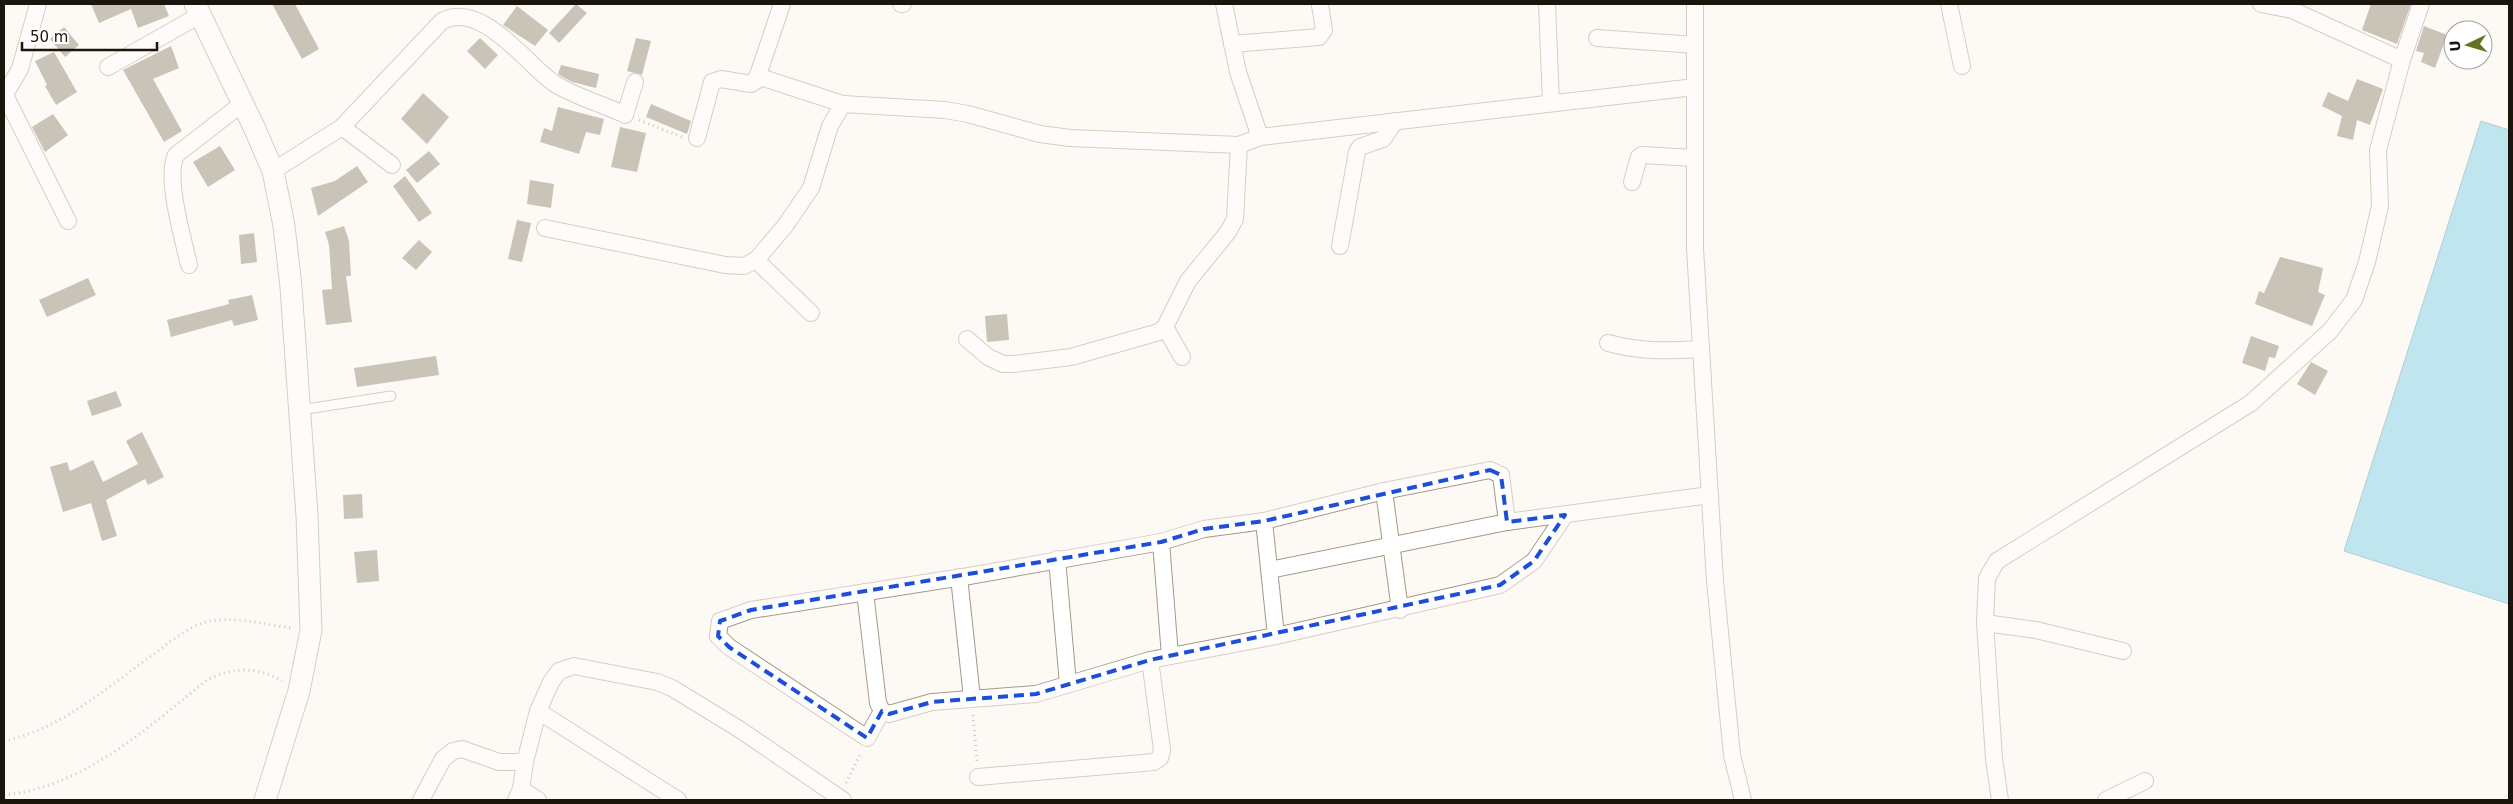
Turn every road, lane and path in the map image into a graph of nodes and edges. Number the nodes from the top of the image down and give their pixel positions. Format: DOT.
graph roads {
  1 [pos="38,4"];
  2 [pos="782,4"];
  3 [pos="1221,4"];
  4 [pos="1547,4"];
  5 [pos="1695,4"];
  6 [pos="1949,4"];
  7 [pos="2261,4"];
  8 [pos="2421,4"];
  9 [pos="1320,5"];
  10 [pos="197,9"];
  11 [pos="1598,38"];
  12 [pos="1232,44"];
  13 [pos="1695,45"];
  14 [pos="2402,60"];
  15 [pos="1962,66"];
  16 [pos="108,67"];
  17 [pos="758,76"];
  18 [pos="635,82"];
  19 [pos="1695,87"];
  20 [pos="4,96"];
  21 [pos="243,103"];
  22 [pos="1551,103"];
  23 [pos="843,104"];
  24 [pos="626,115"];
  25 [pos="1395,120"];
  26 [pos="342,127"];
  27 [pos="697,138"];
  28 [pos="1260,138"];
  29 [pos="1239,145"];
  30 [pos="1695,158"];
  31 [pos="392,165"];
  32 [pos="273,172"];
  33 [pos="1632,182"];
  34 [pos="68,221"];
  35 [pos="545,228"];
  36 [pos="1340,246"];
  37 [pos="756,260"];
  38 [pos="189,266"];
  39 [pos="811,314"];
  40 [pos="1165,327"];
  41 [pos="967,339"];
  42 [pos="1608,342"];
  43 [pos="1701,349"];
  44 [pos="1182,357"];
  45 [pos="391,396"];
  46 [pos="300,410"];
  47 [pos="1384,491"];
  48 [pos="1710,495"];
  49 [pos="1565,515"];
  50 [pos="1264,520"];
  51 [pos="1506,522"];
  52 [pos="1161,542"];
  53 [pos="1391,546"];
  54 [pos="1057,559"];
  55 [pos="1270,570"];
  56 [pos="959,577"];
  57 [pos="865,592"];
  58 [pos="1400,610"];
  59 [pos="1985,623"];
  60 [pos="1276,636"];
  61 [pos="310,638"];
  62 [pos="2123,651"];
  63 [pos="1170,656"];
  64 [pos="1150,660"];
  65 [pos="301,684"];
  66 [pos="1068,684"];
  67 [pos="972,698"];
  68 [pos="538,711"];
  69 [pos="882,711"];
  70 [pos="867,738"];
  71 [pos="4,741"];
  72 [pos="525,762"];
  73 [pos="978,777"];
  74 [pos="2145,782"];
  75 [pos="4,795"];
  76 [pos="518,795"];
  77 [pos="840,799"];
  78 [pos="264,800"];
  79 [pos="421,800"];
  80 [pos="538,800"];
  81 [pos="678,800"];
  82 [pos="1743,800"];
  83 [pos="2000,800"];
  84 [pos="2106,800"];
  1 -- 20 [label="street"];
  2 -- 17 [label="street"];
  3 -- 12 [label="street"];
  4 -- 22 [label="street"];
  5 -- 13 [label="street"];
  6 -- 15 [label="street"];
  7 -- 14 [label="street"];
  8 -- 14 [label="street"];
  9 -- 12 [label="street"];
  10 -- 16 [label="street"];
  10 -- 21 [label="street"];
  11 -- 13 [label="street"];
  12 -- 28 [label="street"];
  13 -- 19 [label="street"];
  14 -- 59 [label="street"];
  17 -- 23 [label="street"];
  17 -- 27 [label="street"];
  18 -- 24 [label="street"];
  19 -- 22 [label="street"];
  19 -- 30 [label="street"];
  20 -- 34 [label="street"];
  21 -- 32 [label="street"];
  21 -- 38 [label="street"];
  22 -- 25 [label="street"];
  23 -- 29 [label="street"];
  23 -- 37 [label="street"];
  24 -- 26 [label="street"];
  24 -- 27 [label="path"];
  25 -- 28 [label="street"];
  25 -- 36 [label="street"];
  26 -- 31 [label="street"];
  26 -- 32 [label="street"];
  28 -- 29 [label="street"];
  29 -- 40 [label="street"];
  30 -- 33 [label="street"];
  30 -- 43 [label="street"];
  32 -- 46 [label="street"];
  35 -- 37 [label="street"];
  37 -- 39 [label="street"];
  40 -- 41 [label="street"];
  40 -- 44 [label="street"];
  42 -- 43 [label="street"];
  43 -- 48 [label="street"];
  45 -- 46 [label="lane"];
  46 -- 61 [label="street"];
  47 -- 50 [label="street"];
  47 -- 51 [label="street"];
  47 -- 53 [label="street"];
  48 -- 49 [label="street"];
  48 -- 82 [label="street"];
  49 -- 51 [label="street"];
  49 -- 58 [label="street"];
  50 -- 52 [label="street"];
  50 -- 55 [label="street"];
  51 -- 53 [label="street"];
  52 -- 54 [label="street"];
  52 -- 63 [label="street"];
  53 -- 55 [label="street"];
  53 -- 58 [label="street"];
  54 -- 56 [label="street"];
  54 -- 66 [label="street"];
  55 -- 60 [label="street"];
  56 -- 57 [label="street"];
  56 -- 67 [label="street"];
  57 -- 69 [label="street"];
  57 -- 70 [label="street"];
  58 -- 60 [label="street"];
  59 -- 62 [label="street"];
  59 -- 83 [label="street"];
  60 -- 63 [label="street"];
  61 -- 65 [label="street"];
  61 -- 71 [label="path"];
  63 -- 64 [label="street"];
  64 -- 66 [label="street"];
  64 -- 73 [label="street"];
  65 -- 75 [label="path"];
  65 -- 78 [label="street"];
  66 -- 67 [label="street"];
  67 -- 69 [label="street"];
  67 -- 73 [label="path"];
  68 -- 72 [label="street"];
  68 -- 77 [label="street"];
  68 -- 81 [label="street"];
  69 -- 70 [label="street"];
  70 -- 77 [label="path"];
  72 -- 76 [label="street"];
  72 -- 79 [label="street"];
  74 -- 84 [label="street"];
  76 -- 80 [label="street"];
}
